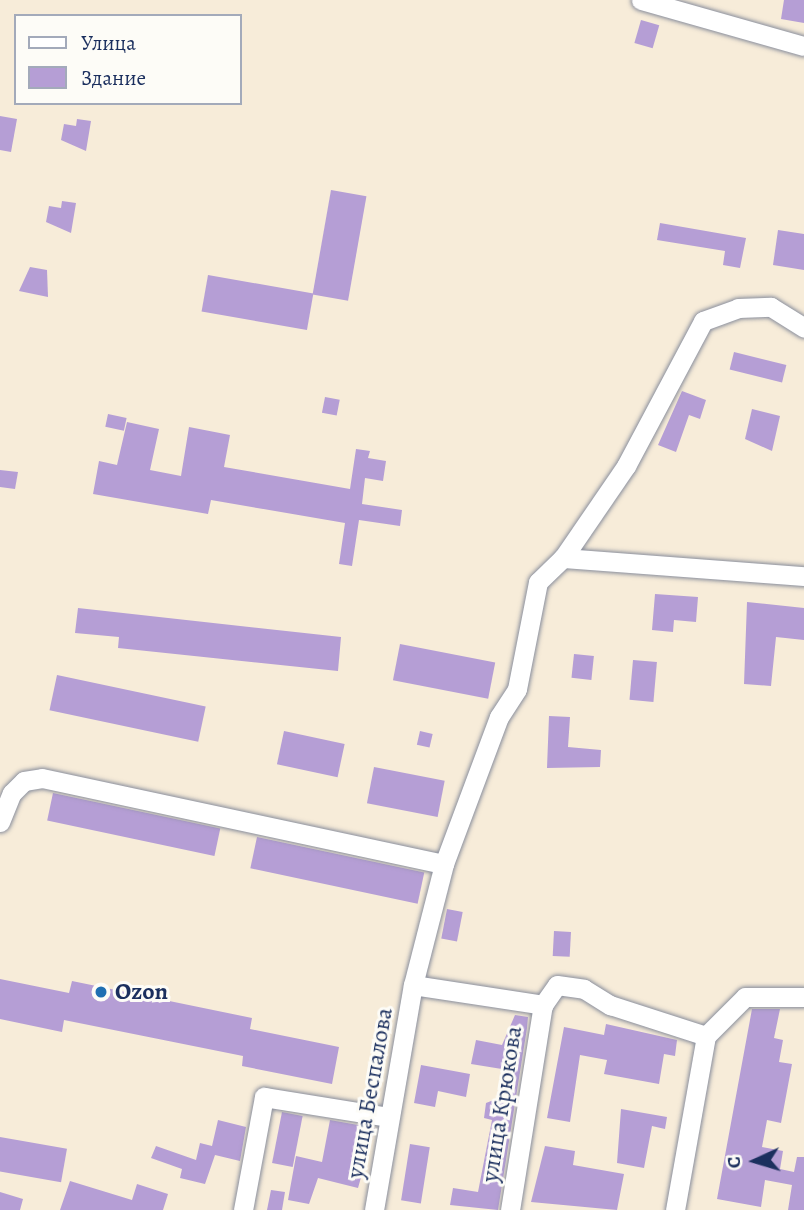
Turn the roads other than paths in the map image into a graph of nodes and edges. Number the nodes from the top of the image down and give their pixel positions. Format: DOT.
graph roads {
  1 [pos="641,0"];
  2 [pos="804,46"];
  3 [pos="804,328"];
  4 [pos="563,558"];
  5 [pos="804,576"];
  6 [pos="0,822"];
  7 [pos="444,864"];
  8 [pos="413,985"];
  9 [pos="804,997"];
  10 [pos="542,1005"];
  11 [pos="706,1035"];
  12 [pos="389,1117"];
  13 [pos="243,1210"];
  14 [pos="374,1210"];
  15 [pos="510,1210"];
  16 [pos="676,1210"];
  1 -- 2 [label="street"];
  3 -- 4 [label="street, улица Беспалова"];
  4 -- 5 [label="street"];
  4 -- 7 [label="street, улица Беспалова"];
  6 -- 7 [label="street"];
  7 -- 8 [label="street, улица Беспалова"];
  8 -- 10 [label="street"];
  8 -- 12 [label="street, улица Беспалова"];
  9 -- 11 [label="street"];
  10 -- 11 [label="street"];
  10 -- 15 [label="street, улица Крюкова"];
  11 -- 16 [label="street"];
  12 -- 13 [label="street"];
  12 -- 14 [label="street, улица Беспалова"];
}
